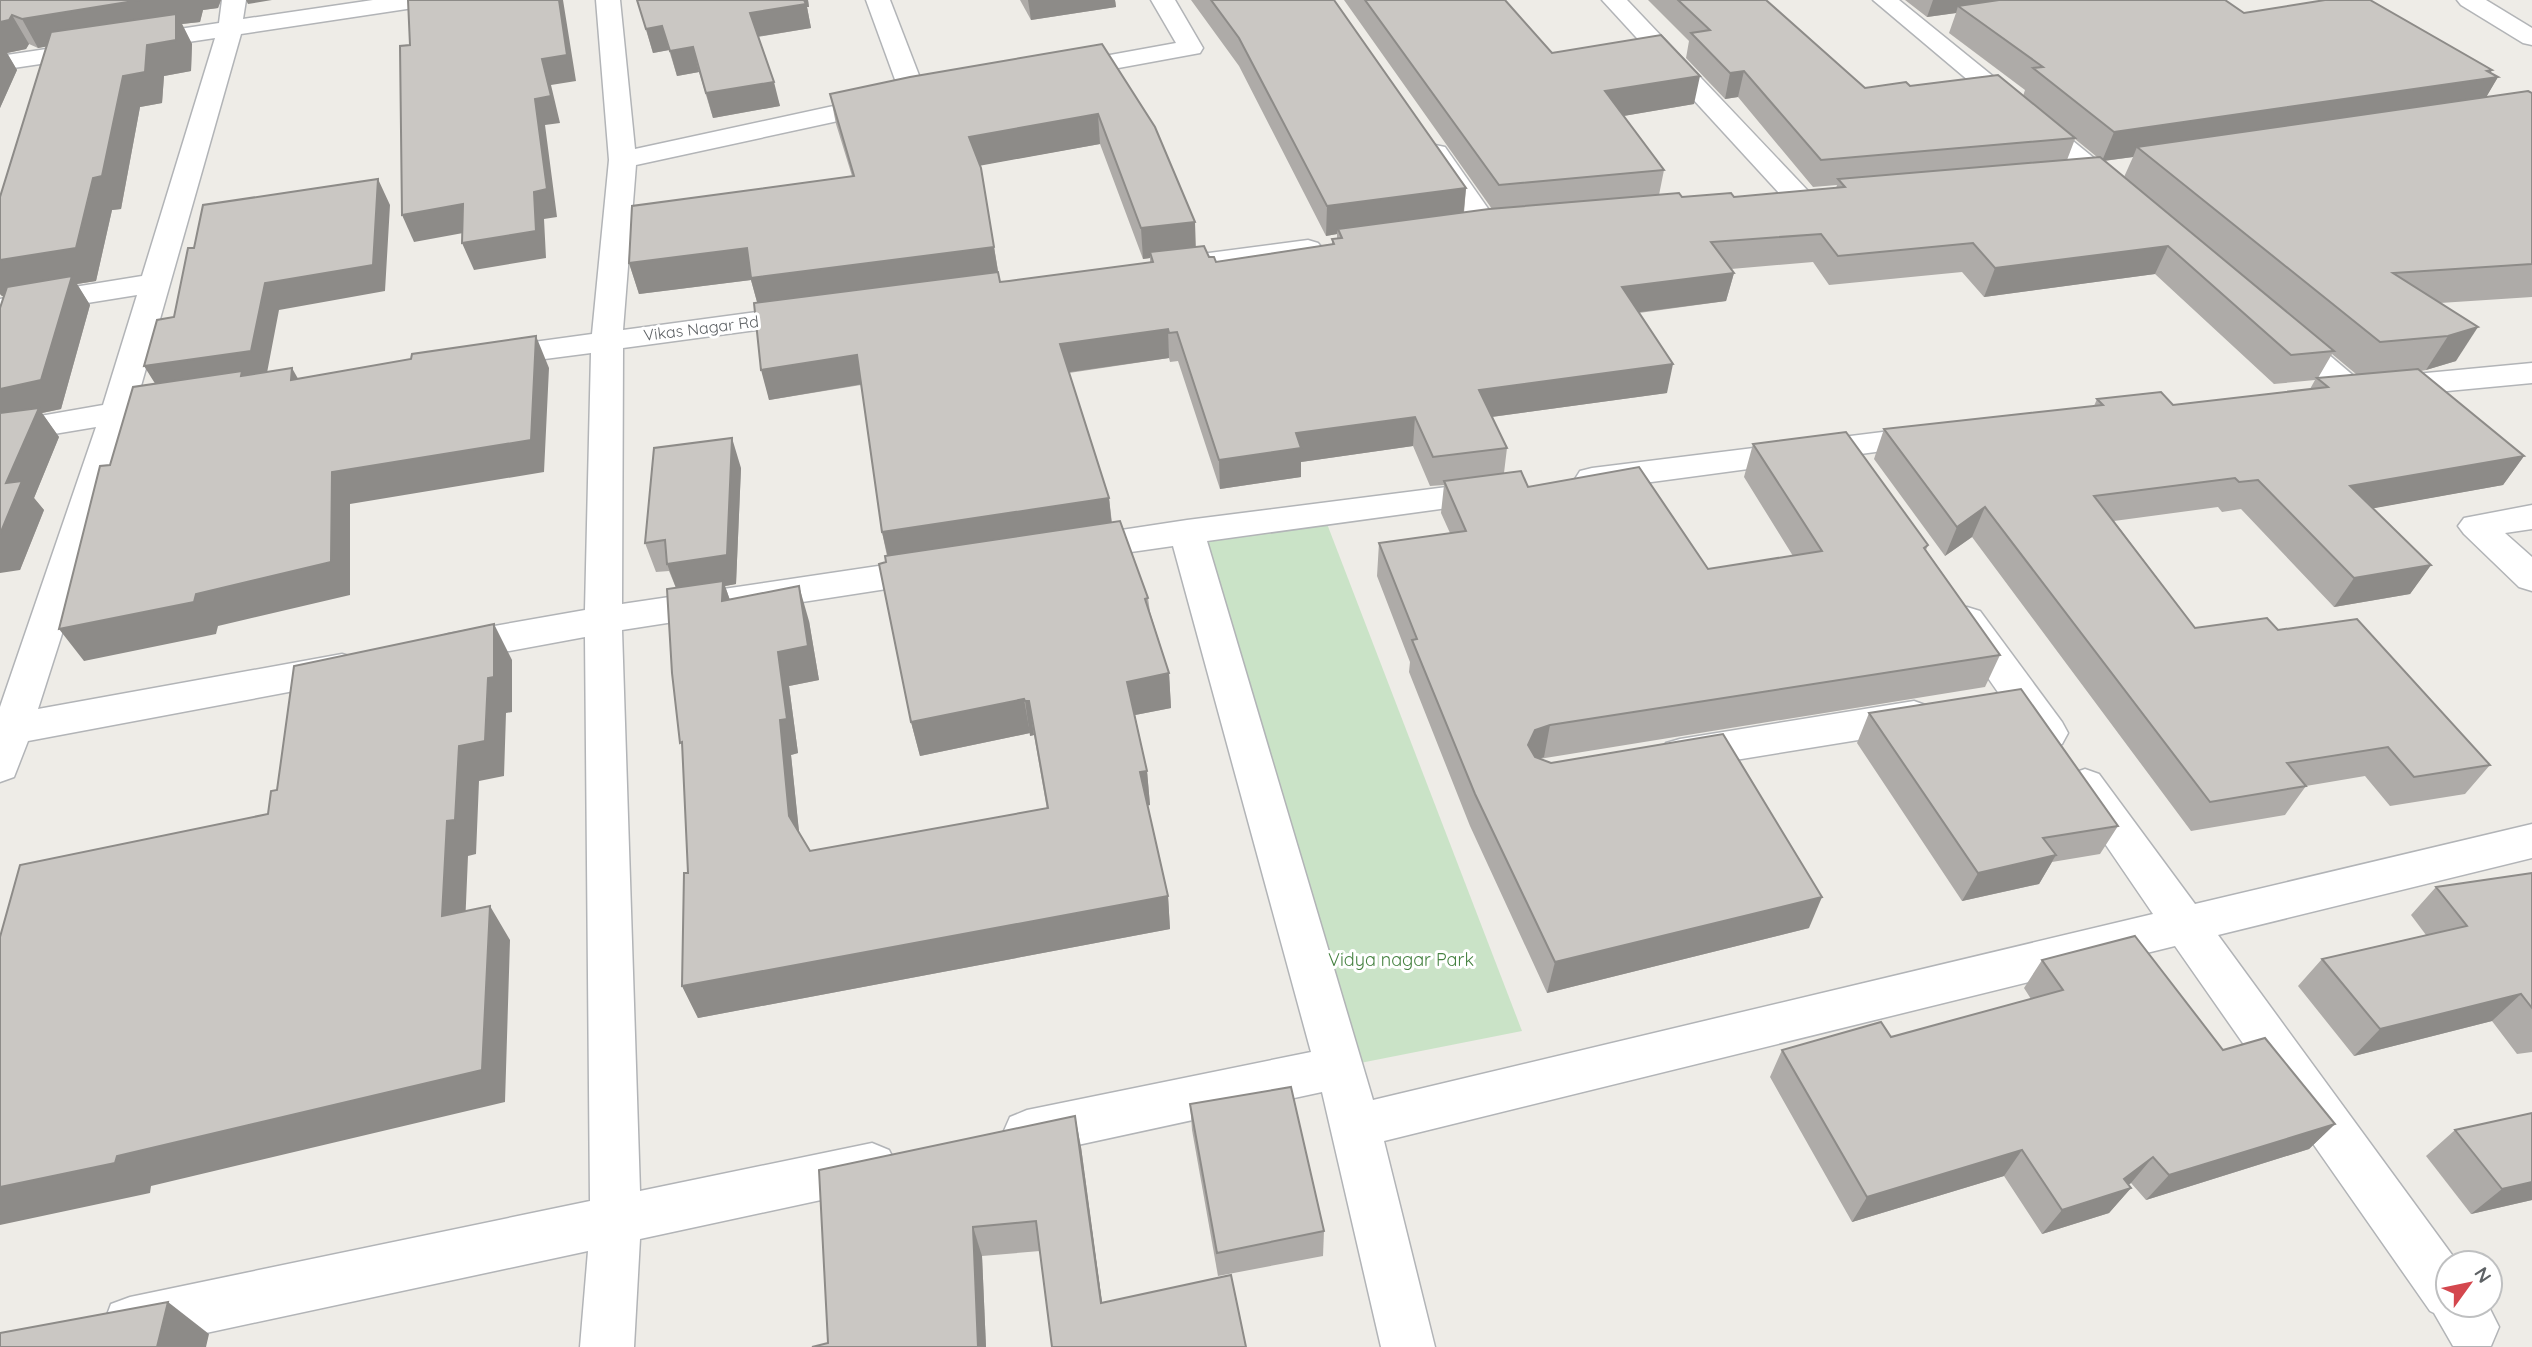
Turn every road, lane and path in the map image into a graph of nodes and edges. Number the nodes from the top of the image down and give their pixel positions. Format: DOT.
graph roads {
  1 [pos="420,0"];
  2 [pos="608,0"];
  3 [pos="878,0"];
  4 [pos="1163,0"];
  5 [pos="1615,0"];
  6 [pos="1885,0"];
  7 [pos="2469,0"];
  8 [pos="232,14"];
  9 [pos="2532,38"];
  10 [pos="0,63"];
  11 [pos="1046,73"];
  12 [pos="941,92"];
  13 [pos="914,96"];
  14 [pos="1423,136"];
  15 [pos="623,160"];
  16 [pos="2042,178"];
  17 [pos="1759,202"];
  18 [pos="1486,227"];
  19 [pos="1335,246"];
  20 [pos="1129,272"];
  21 [pos="154,283"];
  22 [pos="0,308"];
  23 [pos="841,310"];
  24 [pos="2266,317"];
  25 [pos="607,340"];
  26 [pos="457,362"];
  27 [pos="2532,373"];
  28 [pos="2351,390"];
  29 [pos="2311,394"];
  30 [pos="198,400"];
  31 [pos="117,412"];
  32 [pos="0,433"];
  33 [pos="1955,433"];
  34 [pos="1563,483"];
  35 [pos="1522,488"];
  36 [pos="2532,517"];
  37 [pos="1187,532"];
  38 [pos="1038,554"];
  39 [pos="970,564"];
  40 [pos="2532,578"];
  41 [pos="1946,589"];
  42 [pos="603,620"];
  43 [pos="2024,698"];
  44 [pos="6,730"];
  45 [pos="1640,760"];
  46 [pos="0,766"];
  47 [pos="2532,842"];
  48 [pos="2186,926"];
  49 [pos="1340,1067"];
  50 [pos="1356,1126"];
  51 [pos="985,1142"];
  52 [pos="916,1157"];
  53 [pos="616,1221"];
  54 [pos="2434,1273"];
  55 [pos="82,1333"];
  56 [pos="607,1347"];
  57 [pos="1408,1347"];
  1 -- 8 [label="street"];
  2 -- 15 [label="street"];
  3 -- 13 [label="street"];
  4 -- 11 [label="street"];
  5 -- 17 [label="street"];
  6 -- 16 [label="street"];
  7 -- 9 [label="street"];
  8 -- 10 [label="street"];
  8 -- 21 [label="street"];
  12 -- 13 [label="street"];
  13 -- 15 [label="street"];
  14 -- 18 [label="street"];
  15 -- 25 [label="street"];
  19 -- 20 [label="street"];
  21 -- 22 [label="street"];
  21 -- 31 [label="street"];
  23 -- 25 [label="street, Vikas Nagar Rd"];
  24 -- 28 [label="street"];
  25 -- 26 [label="street, Vikas Nagar Rd"];
  25 -- 42 [label="street"];
  27 -- 28 [label="street"];
  28 -- 29 [label="street"];
  30 -- 31 [label="street"];
  31 -- 32 [label="street"];
  31 -- 44 [label="street"];
  33 -- 34 [label="street"];
  35 -- 37 [label="street"];
  36 -- 40 [label="street"];
  37 -- 38 [label="street"];
  37 -- 49 [label="street"];
  39 -- 42 [label="street"];
  41 -- 43 [label="street"];
  42 -- 44 [label="street"];
  42 -- 53 [label="street"];
  43 -- 45 [label="street"];
  43 -- 48 [label="street"];
  44 -- 46 [label="street"];
  47 -- 48 [label="street"];
  48 -- 50 [label="street"];
  48 -- 54 [label="street"];
  49 -- 50 [label="street"];
  49 -- 51 [label="street"];
  50 -- 57 [label="street"];
  52 -- 53 [label="street"];
  53 -- 55 [label="street"];
  53 -- 56 [label="street"];
}
